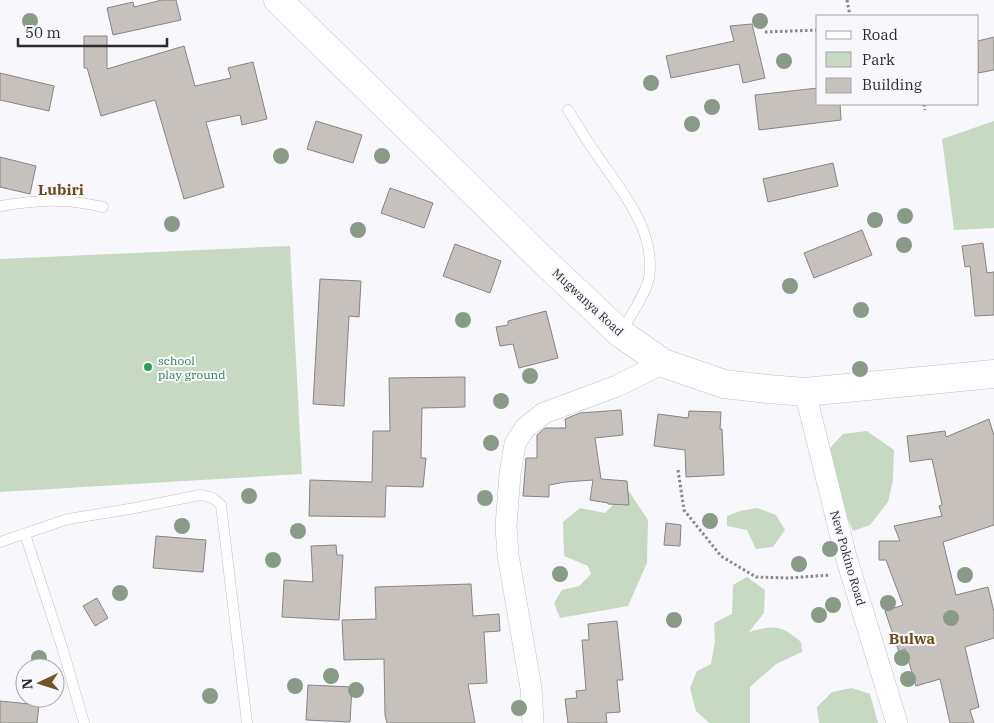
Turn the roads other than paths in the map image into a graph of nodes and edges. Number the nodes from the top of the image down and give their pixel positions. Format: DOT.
graph roads {
  1 [pos="278,0"];
  2 [pos="568,110"];
  3 [pos="0,206"];
  4 [pos="103,208"];
  5 [pos="620,333"];
  6 [pos="662,363"];
  7 [pos="994,374"];
  8 [pos="805,392"];
  9 [pos="25,534"];
  10 [pos="0,542"];
  11 [pos="84,723"];
  12 [pos="247,723"];
  13 [pos="533,723"];
  14 [pos="897,723"];
  1 -- 5 [label="street, Mugwanya Road"];
  2 -- 5 [label="lane"];
  3 -- 4 [label="lane"];
  5 -- 6 [label="street, Mugwanya Road"];
  6 -- 8 [label="street, Mugwanya Road"];
  6 -- 13 [label="street"];
  7 -- 8 [label="street, Mugwanya Road"];
  8 -- 14 [label="street, New Pokino Road"];
  9 -- 10 [label="lane"];
  9 -- 11 [label="lane"];
  9 -- 12 [label="lane"];
}
